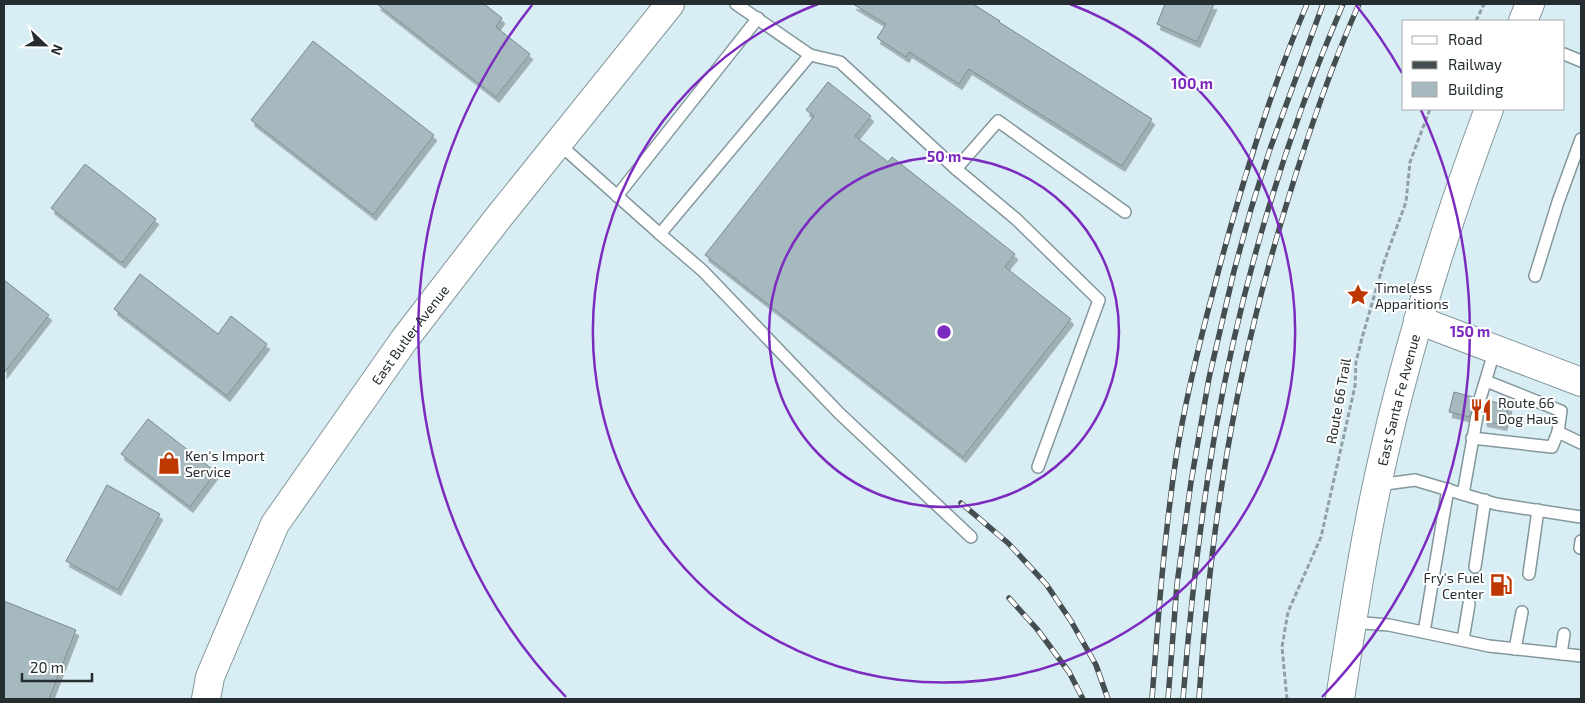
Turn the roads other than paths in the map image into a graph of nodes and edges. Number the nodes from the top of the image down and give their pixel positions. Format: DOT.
graph roads {
  1 [pos="670,4"];
  2 [pos="736,4"];
  3 [pos="1530,4"];
  4 [pos="758,18"];
  5 [pos="1523,20"];
  6 [pos="1565,54"];
  7 [pos="810,55"];
  8 [pos="1581,61"];
  9 [pos="1489,110"];
  10 [pos="1581,139"];
  11 [pos="558,143"];
  12 [pos="956,169"];
  13 [pos="617,196"];
  14 [pos="1125,212"];
  15 [pos="660,234"];
  16 [pos="1535,276"];
  17 [pos="1418,320"];
  18 [pos="1495,349"];
  19 [pos="1486,380"];
  20 [pos="1581,382"];
  21 [pos="1480,399"];
  22 [pos="1476,416"];
  23 [pos="1558,432"];
  24 [pos="1472,438"];
  25 [pos="1581,443"];
  26 [pos="1038,467"];
  27 [pos="1377,485"];
  28 [pos="1448,490"];
  29 [pos="1463,494"];
  30 [pos="1485,500"];
  31 [pos="1538,510"];
  32 [pos="1581,517"];
  33 [pos="972,537"];
  34 [pos="1475,568"];
  35 [pos="1529,574"];
  36 [pos="1469,604"];
  37 [pos="1522,612"];
  38 [pos="1352,622"];
  39 [pos="1424,632"];
  40 [pos="1564,634"];
  41 [pos="1463,640"];
  42 [pos="1515,649"];
  43 [pos="1561,654"];
  44 [pos="1581,656"];
  45 [pos="206,699"];
  46 [pos="1340,699"];
  1 -- 11 [label="main road, East Butler Avenue"];
  2 -- 4 [label="lane"];
  3 -- 5 [label="main road"];
  4 -- 7 [label="lane"];
  4 -- 13 [label="lane"];
  6 -- 8 [label="lane"];
  7 -- 12 [label="lane"];
  7 -- 15 [label="lane"];
  9 -- 17 [label="main road, East Santa Fe Avenue"];
  10 -- 16 [label="lane"];
  11 -- 13 [label="lane"];
  11 -- 45 [label="main road, East Butler Avenue"];
  12 -- 14 [label="lane"];
  12 -- 26 [label="lane"];
  13 -- 15 [label="lane"];
  15 -- 33 [label="lane"];
  17 -- 18 [label="main road"];
  17 -- 27 [label="main road, East Santa Fe Avenue"];
  18 -- 19 [label="lane"];
  18 -- 20 [label="main road"];
  19 -- 21 [label="lane"];
  19 -- 23 [label="lane"];
  22 -- 24 [label="lane"];
  23 -- 24 [label="lane"];
  23 -- 25 [label="lane"];
  24 -- 29 [label="lane"];
  27 -- 28 [label="lane"];
  27 -- 38 [label="main road, East Santa Fe Avenue"];
  28 -- 29 [label="lane"];
  28 -- 39 [label="lane"];
  29 -- 30 [label="lane"];
  30 -- 31 [label="lane"];
  30 -- 34 [label="lane"];
  31 -- 32 [label="lane"];
  31 -- 35 [label="lane"];
  36 -- 41 [label="lane"];
  37 -- 42 [label="lane"];
  38 -- 39 [label="lane"];
  38 -- 46 [label="main road, East Santa Fe Avenue"];
  39 -- 41 [label="lane"];
  40 -- 43 [label="lane"];
  41 -- 42 [label="lane"];
  42 -- 43 [label="lane"];
  43 -- 44 [label="lane"];
}
